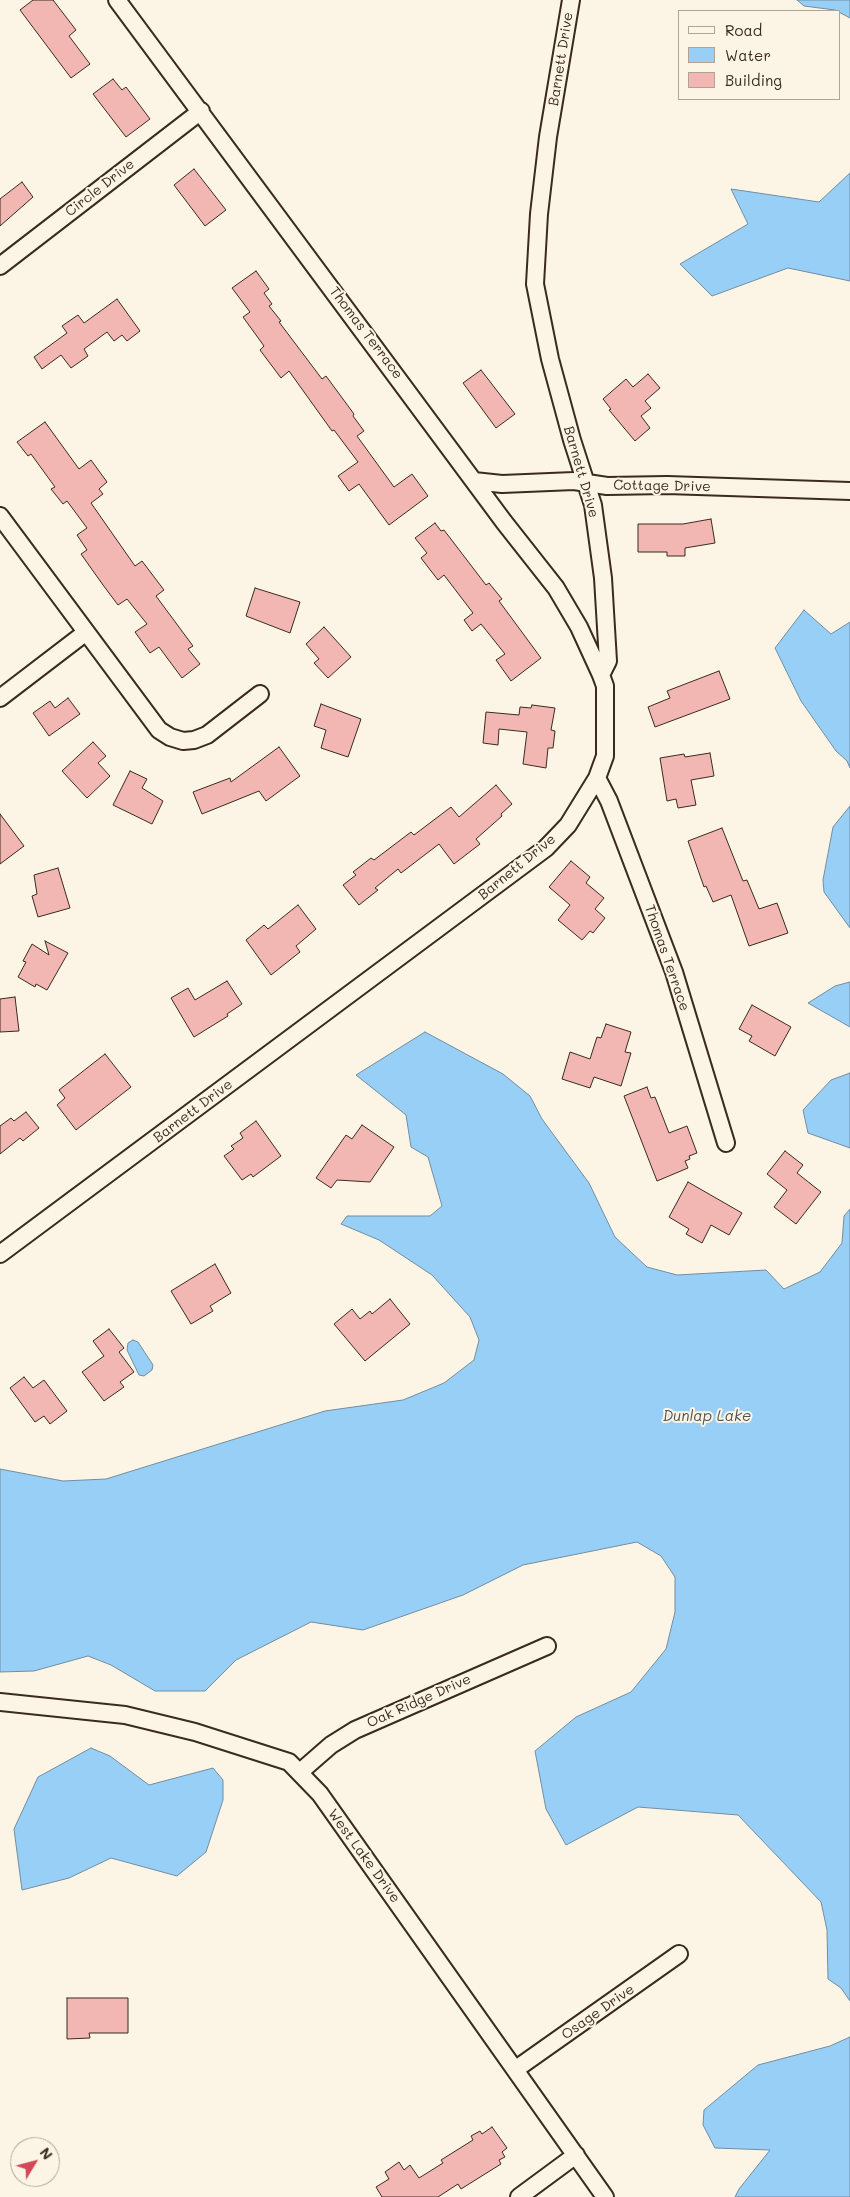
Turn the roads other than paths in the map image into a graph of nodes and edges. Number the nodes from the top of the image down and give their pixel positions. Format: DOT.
graph roads {
  1 [pos="117,0"];
  2 [pos="571,0"];
  3 [pos="201,111"];
  4 [pos="0,266"];
  5 [pos="474,481"];
  6 [pos="586,483"];
  7 [pos="850,491"];
  8 [pos="0,516"];
  9 [pos="85,633"];
  10 [pos="601,674"];
  11 [pos="260,694"];
  12 [pos="0,698"];
  13 [pos="597,778"];
  14 [pos="726,1143"];
  15 [pos="0,1254"];
  16 [pos="547,1646"];
  17 [pos="0,1702"];
  18 [pos="300,1772"];
  19 [pos="679,1954"];
  20 [pos="516,2070"];
  21 [pos="576,2155"];
  22 [pos="519,2197"];
  23 [pos="605,2197"];
  1 -- 3 [label="street, Thomas Terrace"];
  2 -- 6 [label="street, Barnett Drive"];
  3 -- 4 [label="street, Circle Drive"];
  3 -- 5 [label="street, Thomas Terrace"];
  5 -- 6 [label="street, Cottage Drive"];
  5 -- 10 [label="street, Thomas Terrace"];
  6 -- 7 [label="street, Cottage Drive"];
  6 -- 10 [label="street, Barnett Drive"];
  8 -- 9 [label="street"];
  9 -- 11 [label="street"];
  9 -- 12 [label="street"];
  10 -- 13 [label="street, Barnett Drive"];
  13 -- 14 [label="street, Thomas Terrace"];
  13 -- 15 [label="street, Barnett Drive"];
  16 -- 18 [label="street, Oak Ridge Drive"];
  17 -- 18 [label="street, West Lake Drive"];
  18 -- 20 [label="street, West Lake Drive"];
  19 -- 20 [label="street, Osage Drive"];
  20 -- 21 [label="street, West Lake Drive"];
  21 -- 22 [label="street"];
  21 -- 23 [label="street, West Lake Drive"];
}
